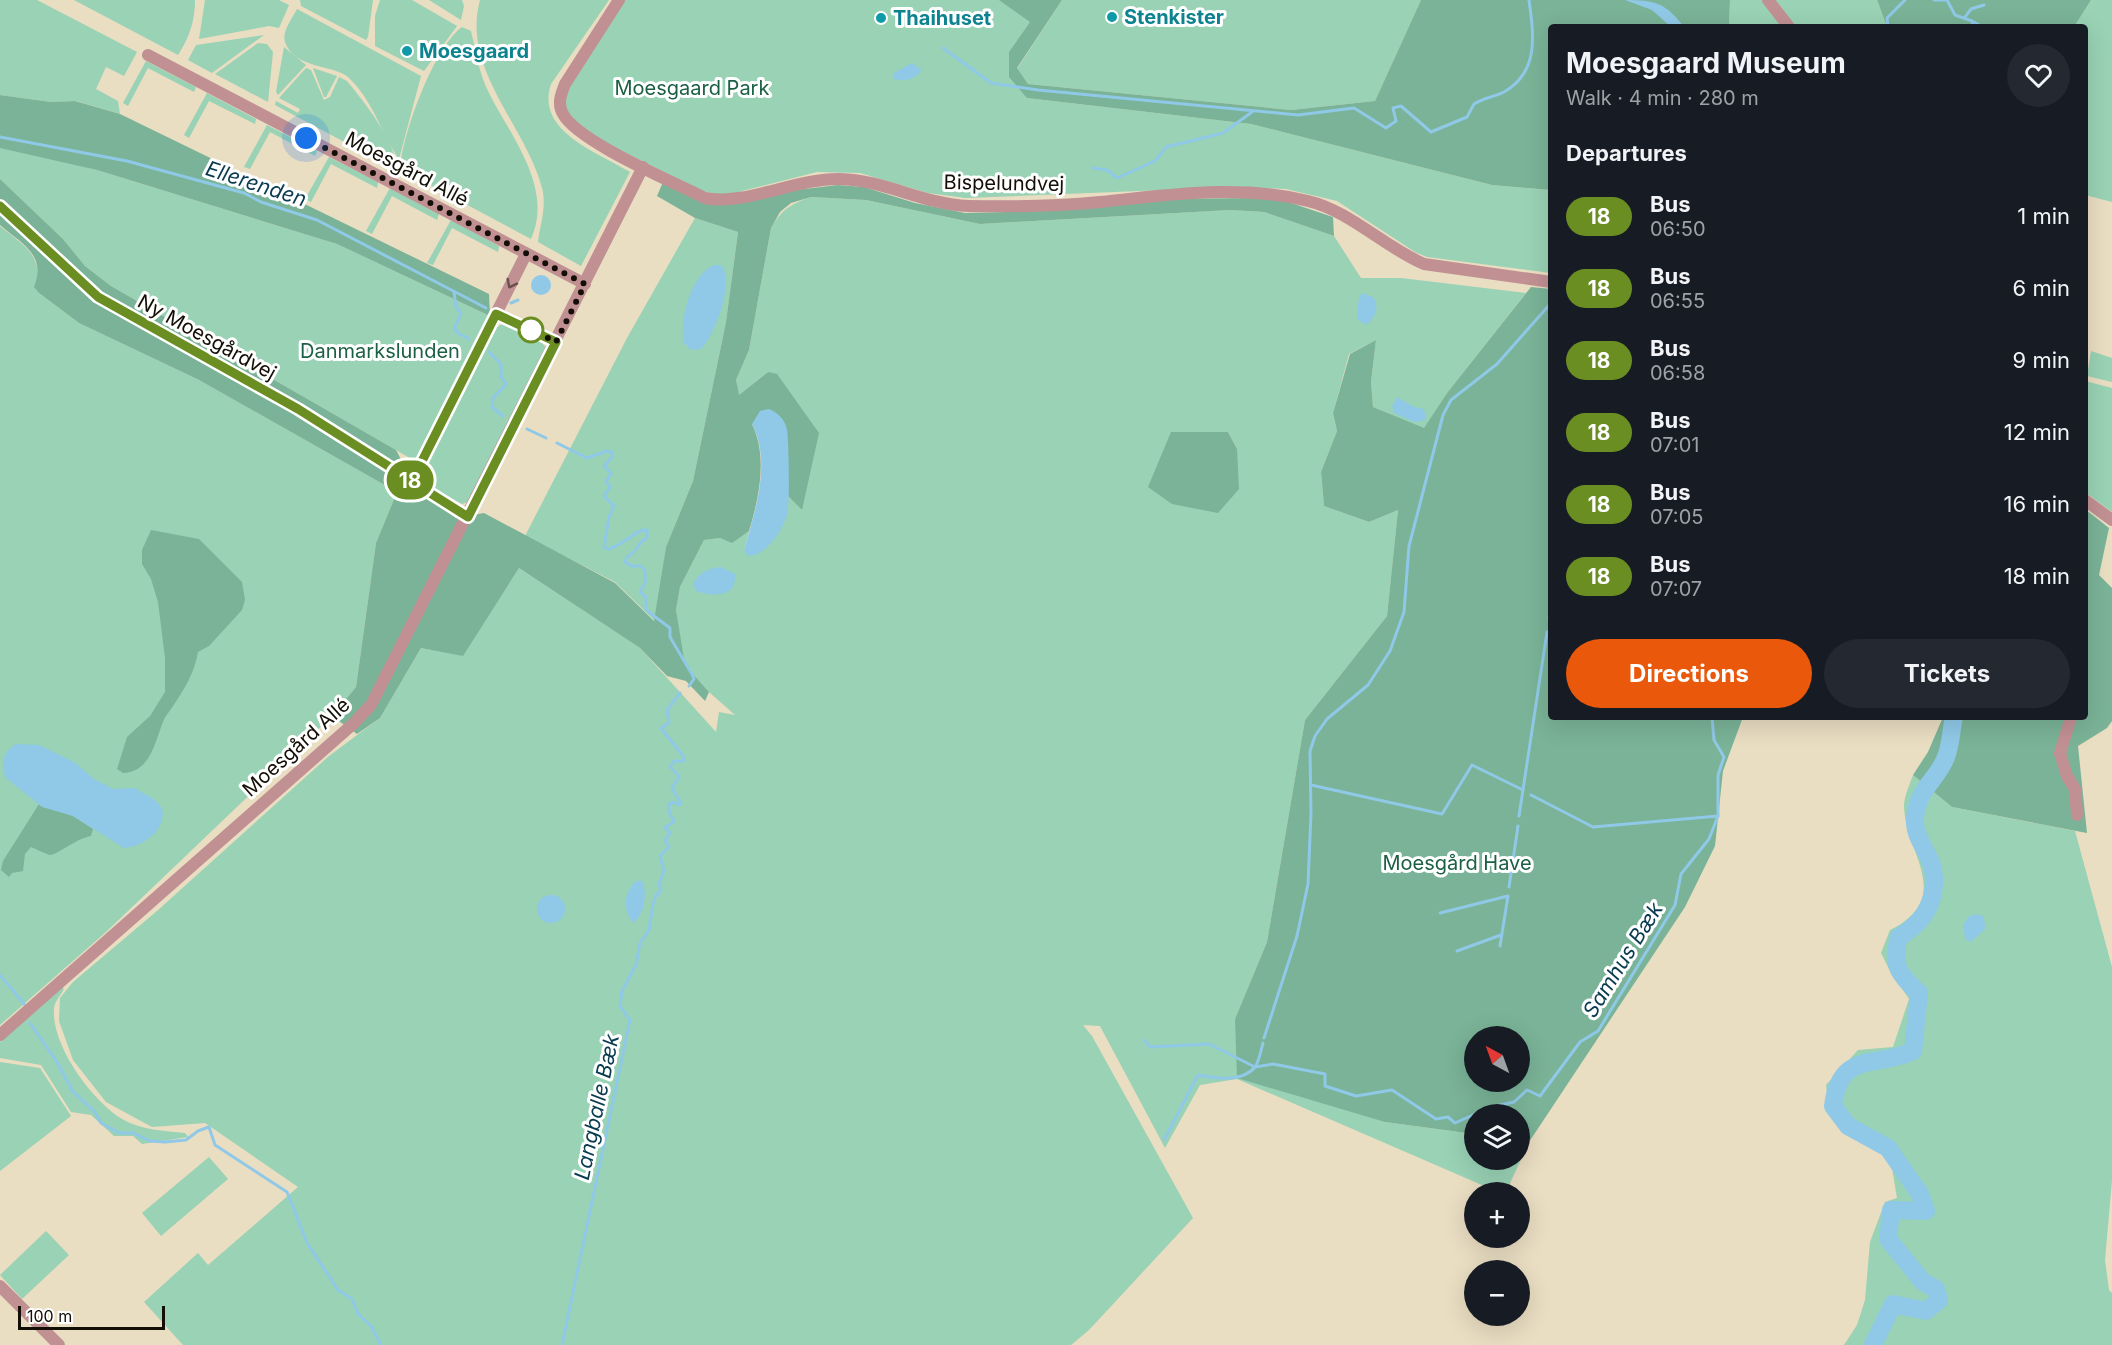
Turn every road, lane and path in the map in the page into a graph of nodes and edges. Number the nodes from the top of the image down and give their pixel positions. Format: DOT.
graph roads {
  1 [pos="619,0"];
  2 [pos="1768,0"];
  3 [pos="1787,24"];
  4 [pos="148,55"];
  5 [pos="643,167"];
  6 [pos="0,206"];
  7 [pos="526,254"];
  8 [pos="1548,282"];
  9 [pos="585,284"];
  10 [pos="412,481"];
  11 [pos="2088,502"];
  12 [pos="468,517"];
  13 [pos="2112,520"];
  14 [pos="2070,720"];
  15 [pos="2077,815"];
  16 [pos="0,1035"];
  17 [pos="0,1286"];
  18 [pos="60,1345"];
  1 -- 5 [label="street, Bispelundvej"];
  2 -- 3 [label="street"];
  4 -- 7 [label="street, Moesgård Allé"];
  5 -- 8 [label="street, Bispelundvej"];
  5 -- 9 [label="street, Moesgård Allé"];
  6 -- 10 [label="street, Ny Moesgårdvej"];
  7 -- 9 [label="street, Moesgård Allé"];
  7 -- 10 [label="street, one-way"];
  9 -- 12 [label="street, Moesgård Allé"];
  10 -- 12 [label="street, Ny Moesgårdvej"];
  11 -- 13 [label="street"];
  12 -- 16 [label="street, Moesgård Allé"];
  14 -- 15 [label="street"];
  17 -- 18 [label="street"];
}
